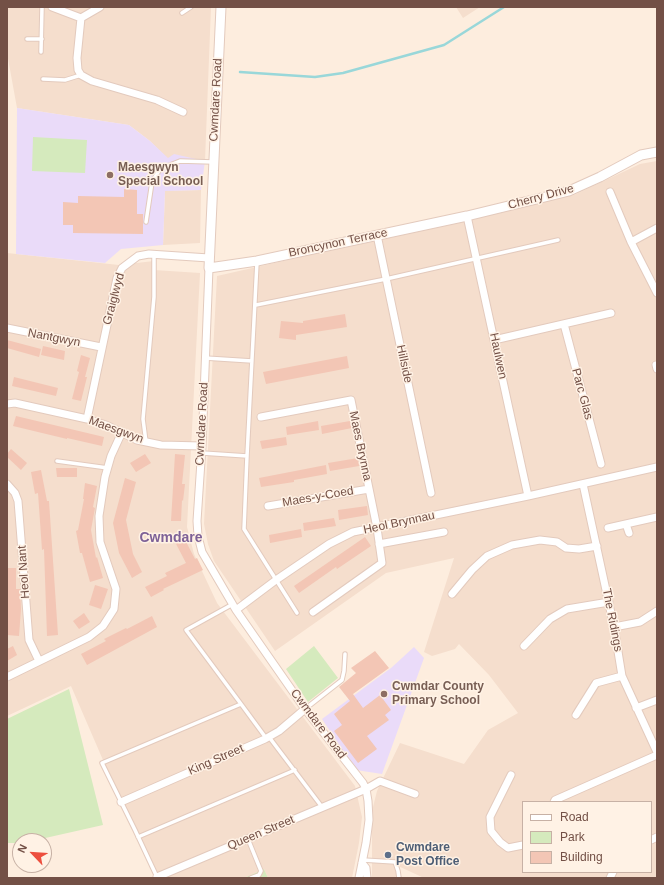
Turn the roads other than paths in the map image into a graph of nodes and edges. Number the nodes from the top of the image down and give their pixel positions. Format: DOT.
graph roads {
  1 [pos="42,7"];
  2 [pos="52,7"];
  3 [pos="100,7"];
  4 [pos="192,7"];
  5 [pos="221,7"];
  6 [pos="182,13"];
  7 [pos="81,18"];
  8 [pos="27,38"];
  9 [pos="42,39"];
  10 [pos="41,52"];
  11 [pos="81,75"];
  12 [pos="43,79"];
  13 [pos="183,112"];
  14 [pos="657,152"];
  15 [pos="213,162"];
  16 [pos="610,192"];
  17 [pos="467,216"];
  18 [pos="146,222"];
  19 [pos="657,228"];
  20 [pos="377,235"];
  21 [pos="558,240"];
  22 [pos="631,242"];
  23 [pos="154,254"];
  24 [pos="209,258"];
  25 [pos="476,258"];
  26 [pos="257,261"];
  27 [pos="209,268"];
  28 [pos="386,279"];
  29 [pos="657,293"];
  30 [pos="256,305"];
  31 [pos="611,313"];
  32 [pos="564,324"];
  33 [pos="7,328"];
  34 [pos="494,340"];
  35 [pos="101,347"];
  36 [pos="205,358"];
  37 [pos="252,361"];
  38 [pos="7,404"];
  39 [pos="261,417"];
  40 [pos="87,419"];
  41 [pos="122,432"];
  42 [pos="146,442"];
  43 [pos="202,450"];
  44 [pos="247,456"];
  45 [pos="57,461"];
  46 [pos="601,464"];
  47 [pos="657,467"];
  48 [pos="108,468"];
  49 [pos="7,484"];
  50 [pos="583,484"];
  51 [pos="369,489"];
  52 [pos="431,493"];
  53 [pos="528,496"];
  54 [pos="268,506"];
  55 [pos="657,518"];
  56 [pos="626,524"];
  57 [pos="377,528"];
  58 [pos="608,528"];
  59 [pos="444,532"];
  60 [pos="629,534"];
  61 [pos="379,544"];
  62 [pos="597,546"];
  63 [pos="276,580"];
  64 [pos="452,594"];
  65 [pos="609,602"];
  66 [pos="234,607"];
  67 [pos="657,611"];
  68 [pos="313,612"];
  69 [pos="297,613"];
  70 [pos="614,627"];
  71 [pos="524,646"];
  72 [pos="345,654"];
  73 [pos="39,661"];
  74 [pos="622,676"];
  75 [pos="7,677"];
  76 [pos="657,700"];
  77 [pos="241,704"];
  78 [pos="636,708"];
  79 [pos="305,709"];
  80 [pos="576,715"];
  81 [pos="267,737"];
  82 [pos="657,752"];
  83 [pos="657,755"];
  84 [pos="294,770"];
  85 [pos="511,775"];
  86 [pos="366,789"];
  87 [pos="415,794"];
  88 [pos="554,801"];
  89 [pos="121,802"];
  90 [pos="322,807"];
  91 [pos="138,837"];
  92 [pos="248,838"];
  93 [pos="522,845"];
  94 [pos="362,861"];
  95 [pos="156,878"];
  96 [pos="251,878"];
  97 [pos="359,878"];
  98 [pos="367,878"];
  99 [pos="398,878"];
  1 -- 9 [label="lane"];
  2 -- 7 [label="street"];
  3 -- 7 [label="street"];
  4 -- 6 [label="lane"];
  5 -- 15 [label="street, Cwmdare Road"];
  7 -- 11 [label="street"];
  8 -- 9 [label="lane"];
  9 -- 10 [label="lane"];
  11 -- 12 [label="lane"];
  11 -- 13 [label="street"];
  14 -- 17 [label="street, Cherry Drive"];
  15 -- 18 [label="lane"];
  15 -- 24 [label="street, Cwmdare Road"];
  16 -- 22 [label="street"];
  17 -- 20 [label="street, Broncynon Terrace"];
  17 -- 25 [label="street, Haulwen"];
  19 -- 22 [label="street"];
  20 -- 26 [label="street, Broncynon Terrace"];
  20 -- 28 [label="street, Hillside"];
  21 -- 25 [label="lane"];
  22 -- 29 [label="street"];
  23 -- 24 [label="street, Graiglwyd"];
  23 -- 35 [label="street, Graiglwyd"];
  23 -- 42 [label="lane"];
  24 -- 27 [label="street, Cwmdare Road"];
  25 -- 28 [label="lane"];
  25 -- 34 [label="street, Haulwen"];
  26 -- 27 [label="street, Broncynon Terrace"];
  26 -- 30 [label="lane"];
  27 -- 36 [label="street, Cwmdare Road"];
  28 -- 30 [label="lane"];
  28 -- 52 [label="street, Hillside"];
  30 -- 37 [label="lane"];
  31 -- 32 [label="street"];
  32 -- 34 [label="street"];
  32 -- 46 [label="street, Parc Glas"];
  33 -- 35 [label="street, Nantgwyn"];
  34 -- 53 [label="street, Haulwen"];
  35 -- 40 [label="street, Graiglwyd"];
  36 -- 37 [label="lane"];
  36 -- 43 [label="street, Cwmdare Road"];
  37 -- 44 [label="lane"];
  38 -- 40 [label="street, Maesgwyn"];
  39 -- 51 [label="street, Maes Brynna"];
  40 -- 41 [label="street, Maesgwyn"];
  41 -- 42 [label="street, Maesgwyn"];
  41 -- 48 [label="street"];
  42 -- 43 [label="street, Maesgwyn"];
  43 -- 44 [label="lane"];
  43 -- 66 [label="street, Cwmdare Road"];
  44 -- 63 [label="lane"];
  45 -- 48 [label="lane"];
  47 -- 50 [label="street, Heol Brynnau"];
  48 -- 73 [label="street"];
  49 -- 73 [label="street, Heol Nant"];
  50 -- 53 [label="street, Heol Brynnau"];
  50 -- 62 [label="street, The Ridings"];
  51 -- 54 [label="street, Maes-y-Coed"];
  51 -- 57 [label="street"];
  53 -- 57 [label="street, Heol Brynnau"];
  55 -- 56 [label="street"];
  56 -- 58 [label="street"];
  56 -- 60 [label="street"];
  57 -- 61 [label="street"];
  57 -- 63 [label="street, Heol Brynnau"];
  59 -- 61 [label="street"];
  61 -- 68 [label="street"];
  62 -- 64 [label="street"];
  62 -- 65 [label="street, The Ridings"];
  63 -- 66 [label="street, Heol Brynnau"];
  63 -- 69 [label="lane"];
  65 -- 70 [label="street, The Ridings"];
  65 -- 71 [label="street"];
  66 -- 77 [label="lane"];
  66 -- 79 [label="street, Cwmdare Road"];
  67 -- 70 [label="street"];
  70 -- 74 [label="street, The Ridings"];
  72 -- 79 [label="lane"];
  73 -- 75 [label="street"];
  74 -- 78 [label="street, The Ridings"];
  74 -- 80 [label="street"];
  76 -- 78 [label="street"];
  77 -- 81 [label="lane"];
  77 -- 89 [label="lane"];
  78 -- 82 [label="street, The Ridings"];
  79 -- 81 [label="street, King Street"];
  79 -- 86 [label="street, Cwmdare Road"];
  81 -- 84 [label="lane"];
  81 -- 89 [label="street, King Street"];
  83 -- 88 [label="street"];
  84 -- 90 [label="lane"];
  84 -- 91 [label="lane"];
  85 -- 93 [label="street"];
  86 -- 87 [label="street, Queen Street"];
  86 -- 90 [label="street, Queen Street"];
  86 -- 94 [label="street"];
  89 -- 91 [label="lane"];
  90 -- 92 [label="street, Queen Street"];
  91 -- 95 [label="lane"];
  92 -- 95 [label="street, Queen Street"];
  92 -- 96 [label="lane"];
  94 -- 97 [label="street"];
  94 -- 98 [label="street"];
  94 -- 99 [label="lane"];
}
